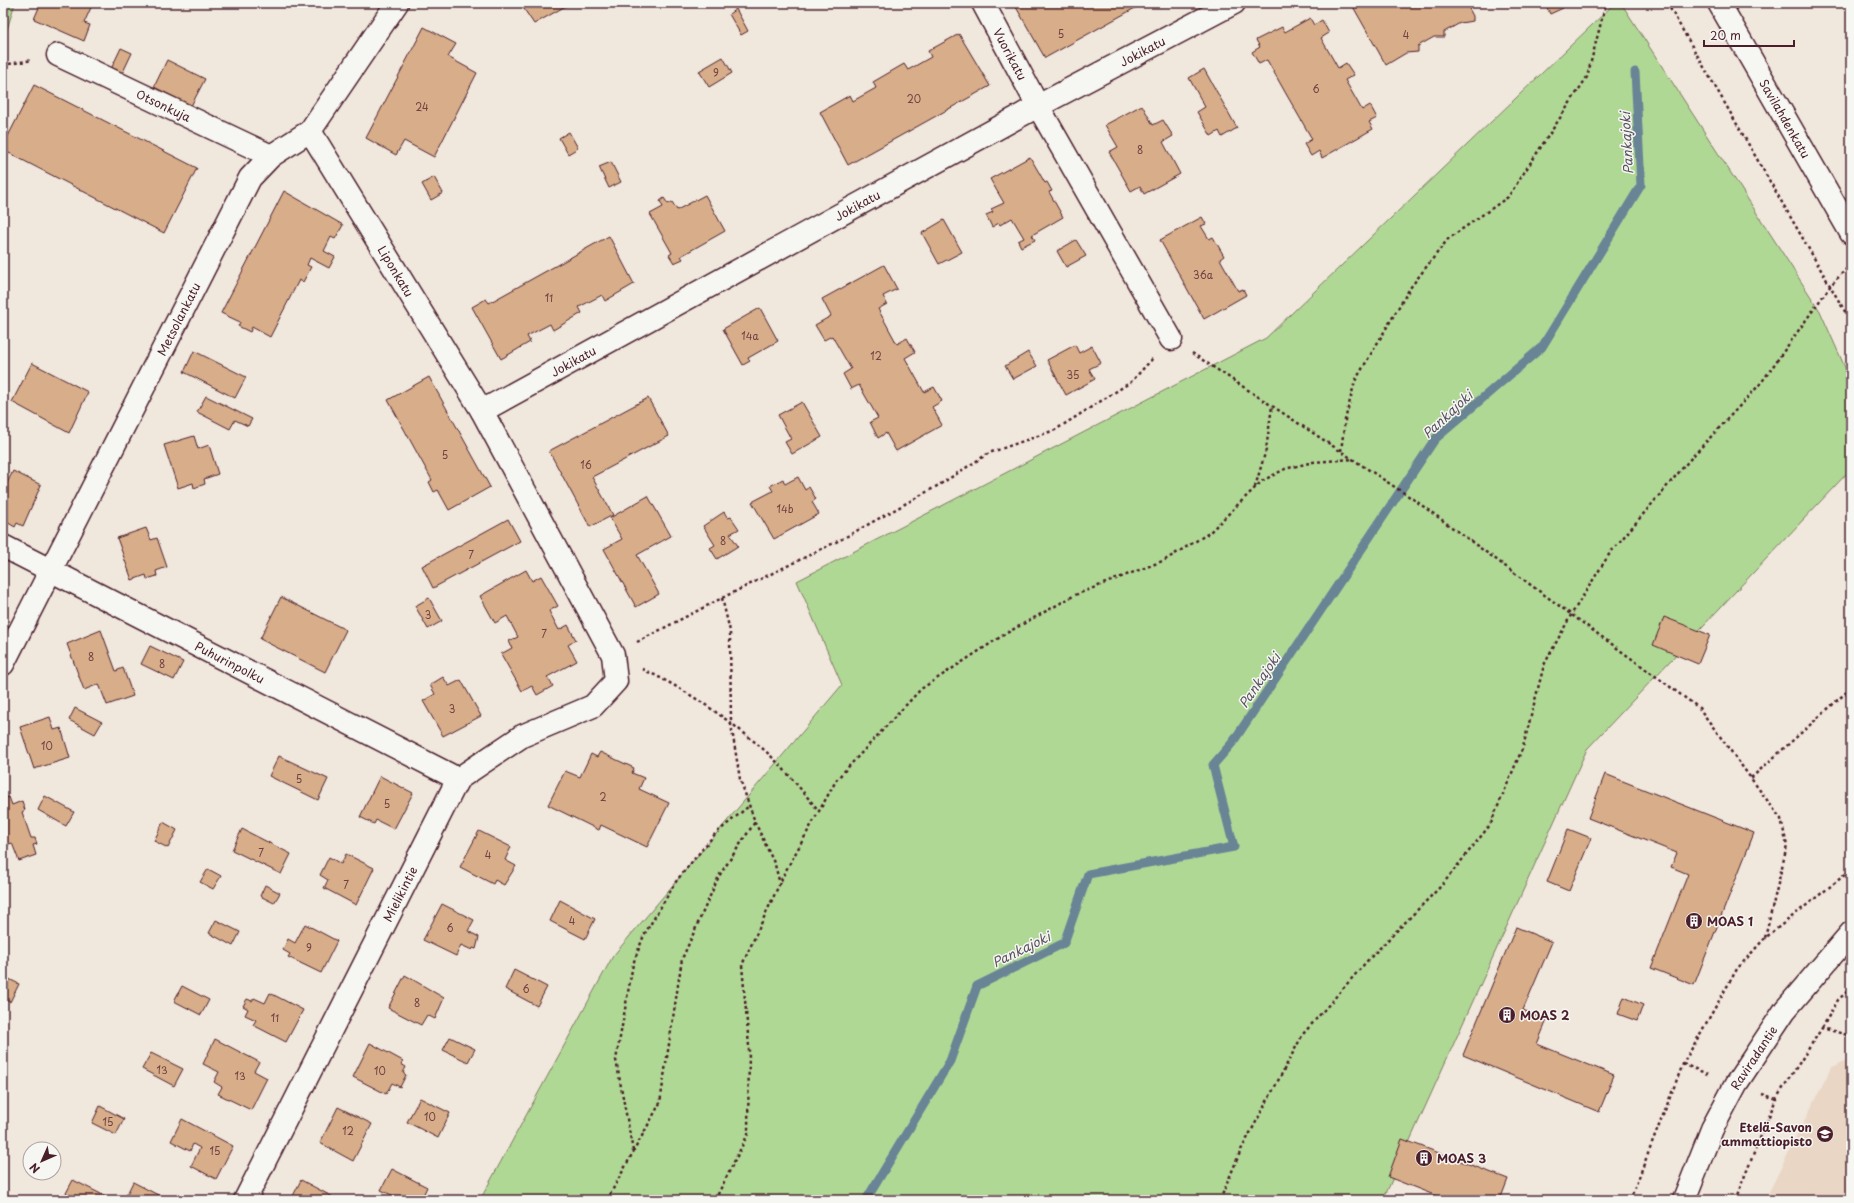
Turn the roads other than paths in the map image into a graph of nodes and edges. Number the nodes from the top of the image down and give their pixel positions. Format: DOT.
graph roads {
  1 [pos="983,3"];
  2 [pos="1234,3"];
  3 [pos="1719,3"];
  4 [pos="394,4"];
  5 [pos="58,55"];
  6 [pos="1038,106"];
  7 [pos="310,131"];
  8 [pos="271,156"];
  9 [pos="1851,233"];
  10 [pos="1171,339"];
  11 [pos="482,411"];
  12 [pos="3,546"];
  13 [pos="50,570"];
  14 [pos="613,655"];
  15 [pos="3,664"];
  16 [pos="458,779"];
  17 [pos="1851,933"];
  18 [pos="245,1200"];
  19 [pos="1684,1200"];
  1 -- 6 [label="street, Vuorikatu"];
  2 -- 6 [label="street, Jokikatu"];
  3 -- 9 [label="street, Savilahdenkatu"];
  4 -- 7 [label="street, Metsolankatu"];
  5 -- 8 [label="street, Otsonkuja"];
  6 -- 10 [label="street, Vuorikatu"];
  6 -- 11 [label="street, Jokikatu"];
  7 -- 8 [label="street, Metsolankatu"];
  7 -- 11 [label="street, Liponkatu"];
  8 -- 13 [label="street, Metsolankatu"];
  11 -- 14 [label="street, Liponkatu"];
  12 -- 13 [label="street, Puhurinpolku"];
  13 -- 15 [label="street, Metsolankatu"];
  13 -- 16 [label="street, Puhurinpolku"];
  14 -- 16 [label="street, Mielikintie"];
  16 -- 18 [label="street, Mielikintie"];
  17 -- 19 [label="street, Raviradantie"];
}
